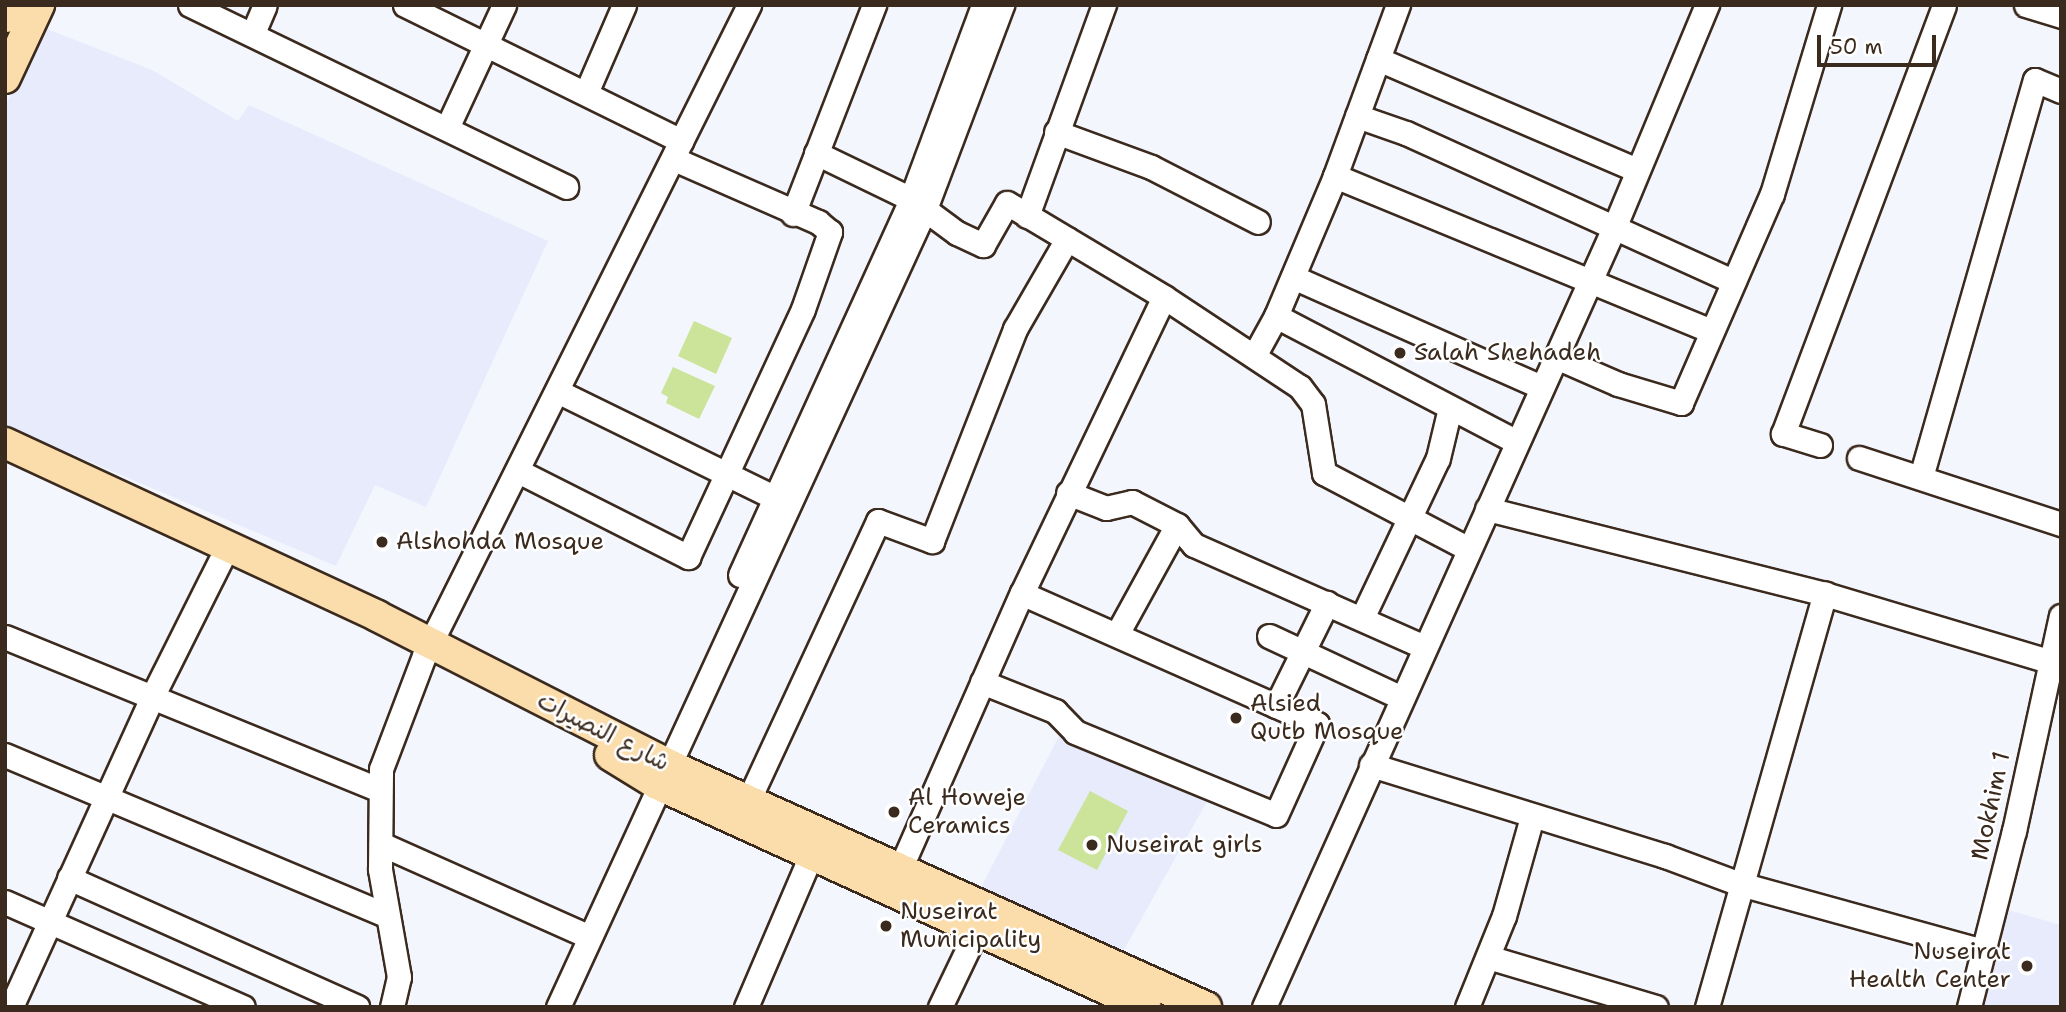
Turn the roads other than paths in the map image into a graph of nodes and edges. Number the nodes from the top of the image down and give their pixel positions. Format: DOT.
graph roads {
  1 [pos="9,5"];
  2 [pos="39,5"];
  3 [pos="190,5"];
  4 [pos="265,5"];
  5 [pos="405,5"];
  6 [pos="504,5"];
  7 [pos="624,5"];
  8 [pos="749,5"];
  9 [pos="874,5"];
  10 [pos="983,5"];
  11 [pos="1002,5"];
  12 [pos="1104,5"];
  13 [pos="1398,5"];
  14 [pos="1707,5"];
  15 [pos="1829,5"];
  16 [pos="1944,5"];
  17 [pos="2026,5"];
  18 [pos="5,15"];
  19 [pos="2061,16"];
  20 [pos="253,33"];
  21 [pos="487,44"];
  22 [pos="1378,58"];
  23 [pos="5,78"];
  24 [pos="2061,91"];
  25 [pos="586,93"];
  26 [pos="1357,116"];
  27 [pos="447,128"];
  28 [pos="1056,132"];
  29 [pos="677,150"];
  30 [pos="816,153"];
  31 [pos="1637,170"];
  32 [pos="1335,176"];
  33 [pos="566,187"];
  34 [pos="918,204"];
  35 [pos="793,214"];
  36 [pos="1027,216"];
  37 [pos="1258,222"];
  38 [pos="1614,228"];
  39 [pos="1066,239"];
  40 [pos="1293,277"];
  41 [pos="1589,280"];
  42 [pos="1732,281"];
  43 [pos="1164,297"];
  44 [pos="1276,316"];
  45 [pos="1709,330"];
  46 [pos="1254,356"];
  47 [pos="1556,357"];
  48 [pos="1541,387"];
  49 [pos="557,391"];
  50 [pos="1450,408"];
  51 [pos="1517,442"];
  52 [pos="5,443"];
  53 [pos="1820,445"];
  54 [pos="1859,458"];
  55 [pos="5,463"];
  56 [pos="518,471"];
  57 [pos="726,473"];
  58 [pos="1921,477"];
  59 [pos="1068,493"];
  60 [pos="781,500"];
  61 [pos="1487,509"];
  62 [pos="1413,517"];
  63 [pos="2061,524"];
  64 [pos="1177,525"];
  65 [pos="1469,549"];
  66 [pos="220,561"];
  67 [pos="1022,593"];
  68 [pos="1825,594"];
  69 [pos="1327,603"];
  70 [pos="2061,616"];
  71 [pos="1362,618"];
  72 [pos="1116,634"];
  73 [pos="1269,636"];
  74 [pos="5,637"];
  75 [pos="1424,647"];
  76 [pos="427,650"];
  77 [pos="1302,652"];
  78 [pos="2049,661"];
  79 [pos="982,682"];
  80 [pos="152,697"];
  81 [pos="1402,698"];
  82 [pos="1276,706"];
  83 [pos="5,754"];
  84 [pos="1371,765"];
  85 [pos="661,770"];
  86 [pos="378,789"];
  87 [pos="106,801"];
  88 [pos="744,811"];
  89 [pos="1532,817"];
  90 [pos="816,843"];
  91 [pos="380,844"];
  92 [pos="900,869"];
  93 [pos="69,878"];
  94 [pos="1740,884"];
  95 [pos="5,902"];
  96 [pos="385,915"];
  97 [pos="982,919"];
  98 [pos="48,923"];
  99 [pos="588,936"];
  100 [pos="1984,951"];
  101 [pos="1488,957"];
  102 [pos="11,1007"];
  103 [pos="243,1007"];
  104 [pos="358,1007"];
  105 [pos="392,1007"];
  106 [pos="558,1007"];
  107 [pos="746,1007"];
  108 [pos="940,1007"];
  109 [pos="1146,1007"];
  110 [pos="1206,1007"];
  111 [pos="1264,1007"];
  112 [pos="1467,1007"];
  113 [pos="1656,1007"];
  114 [pos="1707,1007"];
  115 [pos="1969,1007"];
  1 -- 18 [label="highway"];
  2 -- 23 [label="main road"];
  3 -- 20 [label="street"];
  4 -- 20 [label="street"];
  5 -- 21 [label="street"];
  6 -- 21 [label="street"];
  7 -- 25 [label="street"];
  8 -- 29 [label="street"];
  9 -- 30 [label="street"];
  10 -- 34 [label="street"];
  11 -- 34 [label="street"];
  12 -- 28 [label="street"];
  13 -- 22 [label="street"];
  14 -- 31 [label="street"];
  15 -- 42 [label="street"];
  16 -- 53 [label="street"];
  17 -- 19 [label="street"];
  20 -- 27 [label="street"];
  21 -- 25 [label="street"];
  21 -- 27 [label="street"];
  22 -- 26 [label="street"];
  22 -- 31 [label="street"];
  24 -- 58 [label="street"];
  25 -- 29 [label="street"];
  26 -- 32 [label="street"];
  26 -- 38 [label="street"];
  27 -- 33 [label="street"];
  28 -- 36 [label="street"];
  28 -- 37 [label="street"];
  29 -- 35 [label="street"];
  29 -- 49 [label="street"];
  30 -- 34 [label="street"];
  30 -- 35 [label="street"];
  31 -- 38 [label="street"];
  32 -- 40 [label="street"];
  32 -- 41 [label="street"];
  34 -- 36 [label="street"];
  34 -- 60 [label="street"];
  35 -- 57 [label="street"];
  36 -- 39 [label="street"];
  38 -- 41 [label="street"];
  38 -- 42 [label="street"];
  39 -- 43 [label="street"];
  39 -- 88 [label="street"];
  40 -- 44 [label="street"];
  40 -- 48 [label="street"];
  41 -- 45 [label="street"];
  41 -- 47 [label="street"];
  42 -- 45 [label="street"];
  43 -- 46 [label="street"];
  43 -- 59 [label="street"];
  44 -- 46 [label="street"];
  44 -- 50 [label="street"];
  45 -- 47 [label="street"];
  46 -- 62 [label="street"];
  47 -- 48 [label="street"];
  48 -- 51 [label="street"];
  49 -- 56 [label="street"];
  49 -- 57 [label="street"];
  50 -- 51 [label="street"];
  50 -- 62 [label="street"];
  51 -- 61 [label="street"];
  52 -- 76 [label="main road, شارع النصيرات"];
  54 -- 58 [label="street"];
  55 -- 66 [label="main road, شارع النصيرات"];
  56 -- 57 [label="street"];
  56 -- 76 [label="street"];
  57 -- 60 [label="street"];
  58 -- 63 [label="street"];
  59 -- 64 [label="street"];
  59 -- 67 [label="street"];
  60 -- 85 [label="street"];
  61 -- 65 [label="street"];
  61 -- 68 [label="street"];
  62 -- 65 [label="street"];
  62 -- 71 [label="street"];
  64 -- 69 [label="street"];
  64 -- 72 [label="street"];
  65 -- 75 [label="street"];
  66 -- 76 [label="main road, شارع النصيرات"];
  66 -- 80 [label="street"];
  67 -- 72 [label="street"];
  67 -- 79 [label="street"];
  68 -- 78 [label="street"];
  68 -- 94 [label="street"];
  69 -- 71 [label="street"];
  69 -- 77 [label="street"];
  70 -- 78 [label="street, Mokhim 1"];
  71 -- 75 [label="street"];
  72 -- 82 [label="street"];
  73 -- 77 [label="street"];
  74 -- 80 [label="street"];
  75 -- 81 [label="street"];
  76 -- 85 [label="main road, شارع النصيرات"];
  76 -- 86 [label="street"];
  77 -- 81 [label="street"];
  77 -- 82 [label="street"];
  78 -- 100 [label="street, Mokhim 1"];
  79 -- 82 [label="street"];
  79 -- 92 [label="street"];
  80 -- 86 [label="street"];
  80 -- 87 [label="street"];
  81 -- 84 [label="street"];
  83 -- 87 [label="street"];
  84 -- 89 [label="street"];
  84 -- 111 [label="street"];
  85 -- 88 [label="main road, شارع النصيرات"];
  85 -- 99 [label="street"];
  86 -- 91 [label="street"];
  87 -- 93 [label="street"];
  87 -- 96 [label="street"];
  88 -- 90 [label="main road, شارع النصيرات"];
  89 -- 94 [label="street"];
  89 -- 101 [label="street"];
  90 -- 92 [label="main road, شارع النصيرات"];
  90 -- 97 [label="main road, شارع النصيرات"];
  90 -- 107 [label="street"];
  91 -- 96 [label="street"];
  91 -- 99 [label="street"];
  92 -- 97 [label="main road, شارع النصيرات"];
  93 -- 98 [label="street"];
  93 -- 104 [label="street"];
  94 -- 100 [label="street"];
  94 -- 114 [label="street"];
  95 -- 98 [label="street"];
  96 -- 105 [label="street"];
  97 -- 108 [label="street"];
  97 -- 109 [label="main road, شارع النصيرات"];
  97 -- 110 [label="main road, شارع النصيرات"];
  98 -- 102 [label="street"];
  98 -- 103 [label="street"];
  99 -- 106 [label="street"];
  100 -- 115 [label="street, Mokhim 1"];
  101 -- 112 [label="street"];
  101 -- 113 [label="street"];
}
